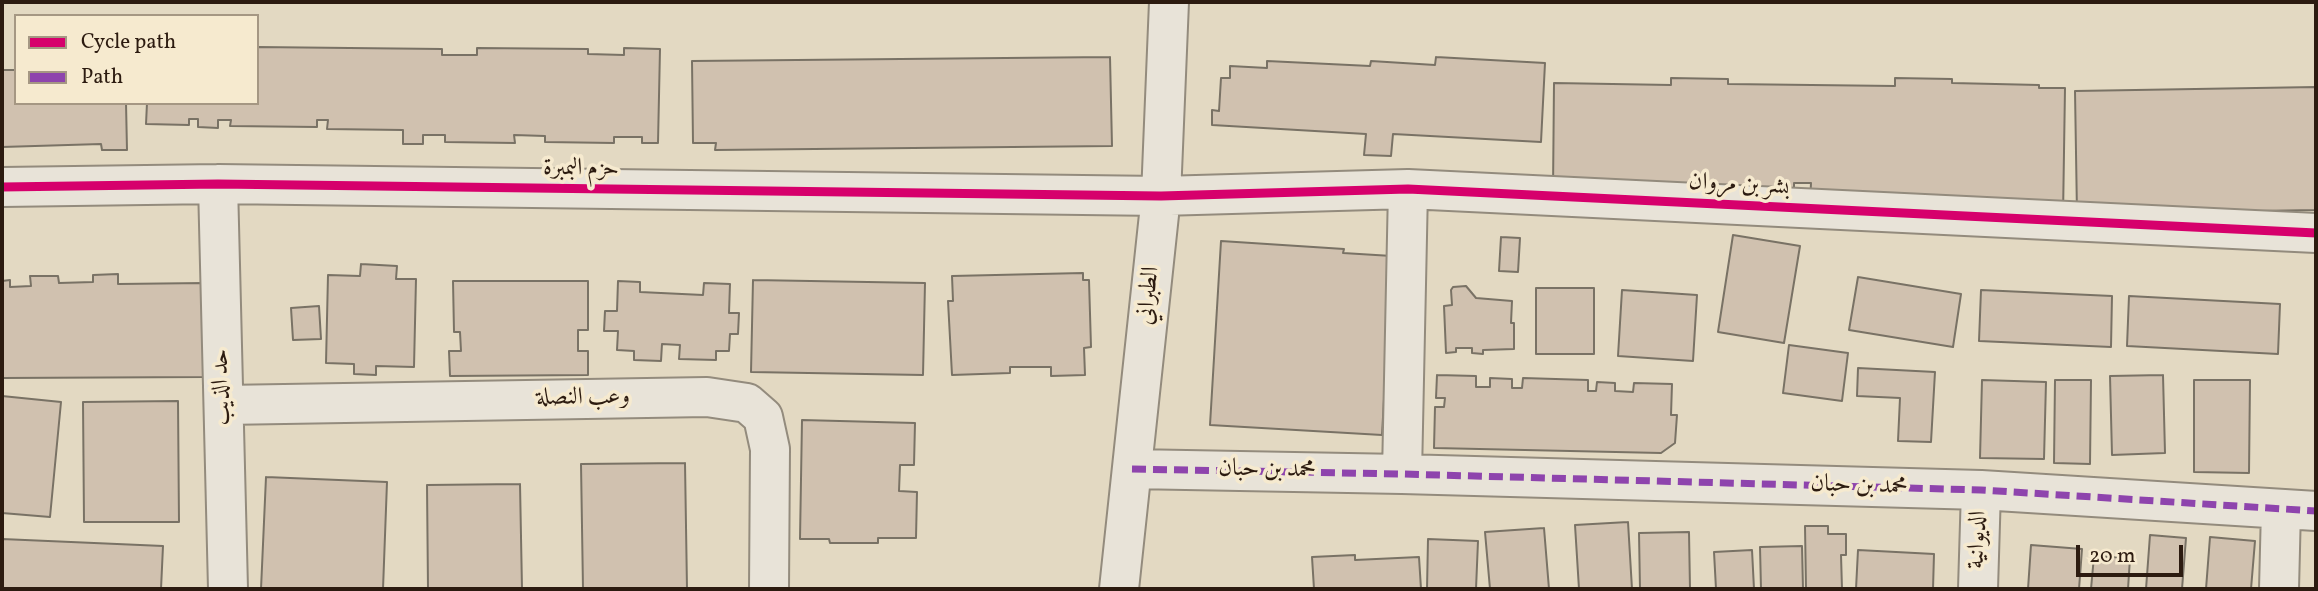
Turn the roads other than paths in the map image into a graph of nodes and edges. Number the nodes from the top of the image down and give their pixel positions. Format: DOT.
graph roads {
  1 [pos="1169,2"];
  2 [pos="218,184"];
  3 [pos="2,187"];
  4 [pos="1408,189"];
  5 [pos="1161,195"];
  6 [pos="2316,233"];
  7 [pos="224,405"];
  8 [pos="1132,469"];
  9 [pos="1402,474"];
  10 [pos="1981,490"];
  11 [pos="2299,510"];
  12 [pos="228,589"];
  13 [pos="769,589"];
  14 [pos="1119,589"];
  15 [pos="1978,589"];
  16 [pos="2279,589"];
  1 -- 5 [label="street, الطبراني"];
  2 -- 3 [label="street, حزم البمبرة"];
  2 -- 5 [label="street, حزم البمبرة"];
  2 -- 7 [label="street, حد الذيب"];
  4 -- 5 [label="street, بشر بن مروان"];
  4 -- 6 [label="street, بشر بن مروان"];
  4 -- 9 [label="street"];
  5 -- 8 [label="street, الطبراني"];
  7 -- 12 [label="street, حد الذيب"];
  7 -- 13 [label="street, وعب النصلة"];
  8 -- 9 [label="street, محمد بن حبان"];
  8 -- 14 [label="street, الطبراني"];
  9 -- 10 [label="street, محمد بن حبان"];
  10 -- 11 [label="street, محمد بن حبان"];
  10 -- 15 [label="street, الديوانية"];
  11 -- 16 [label="street"];
}
